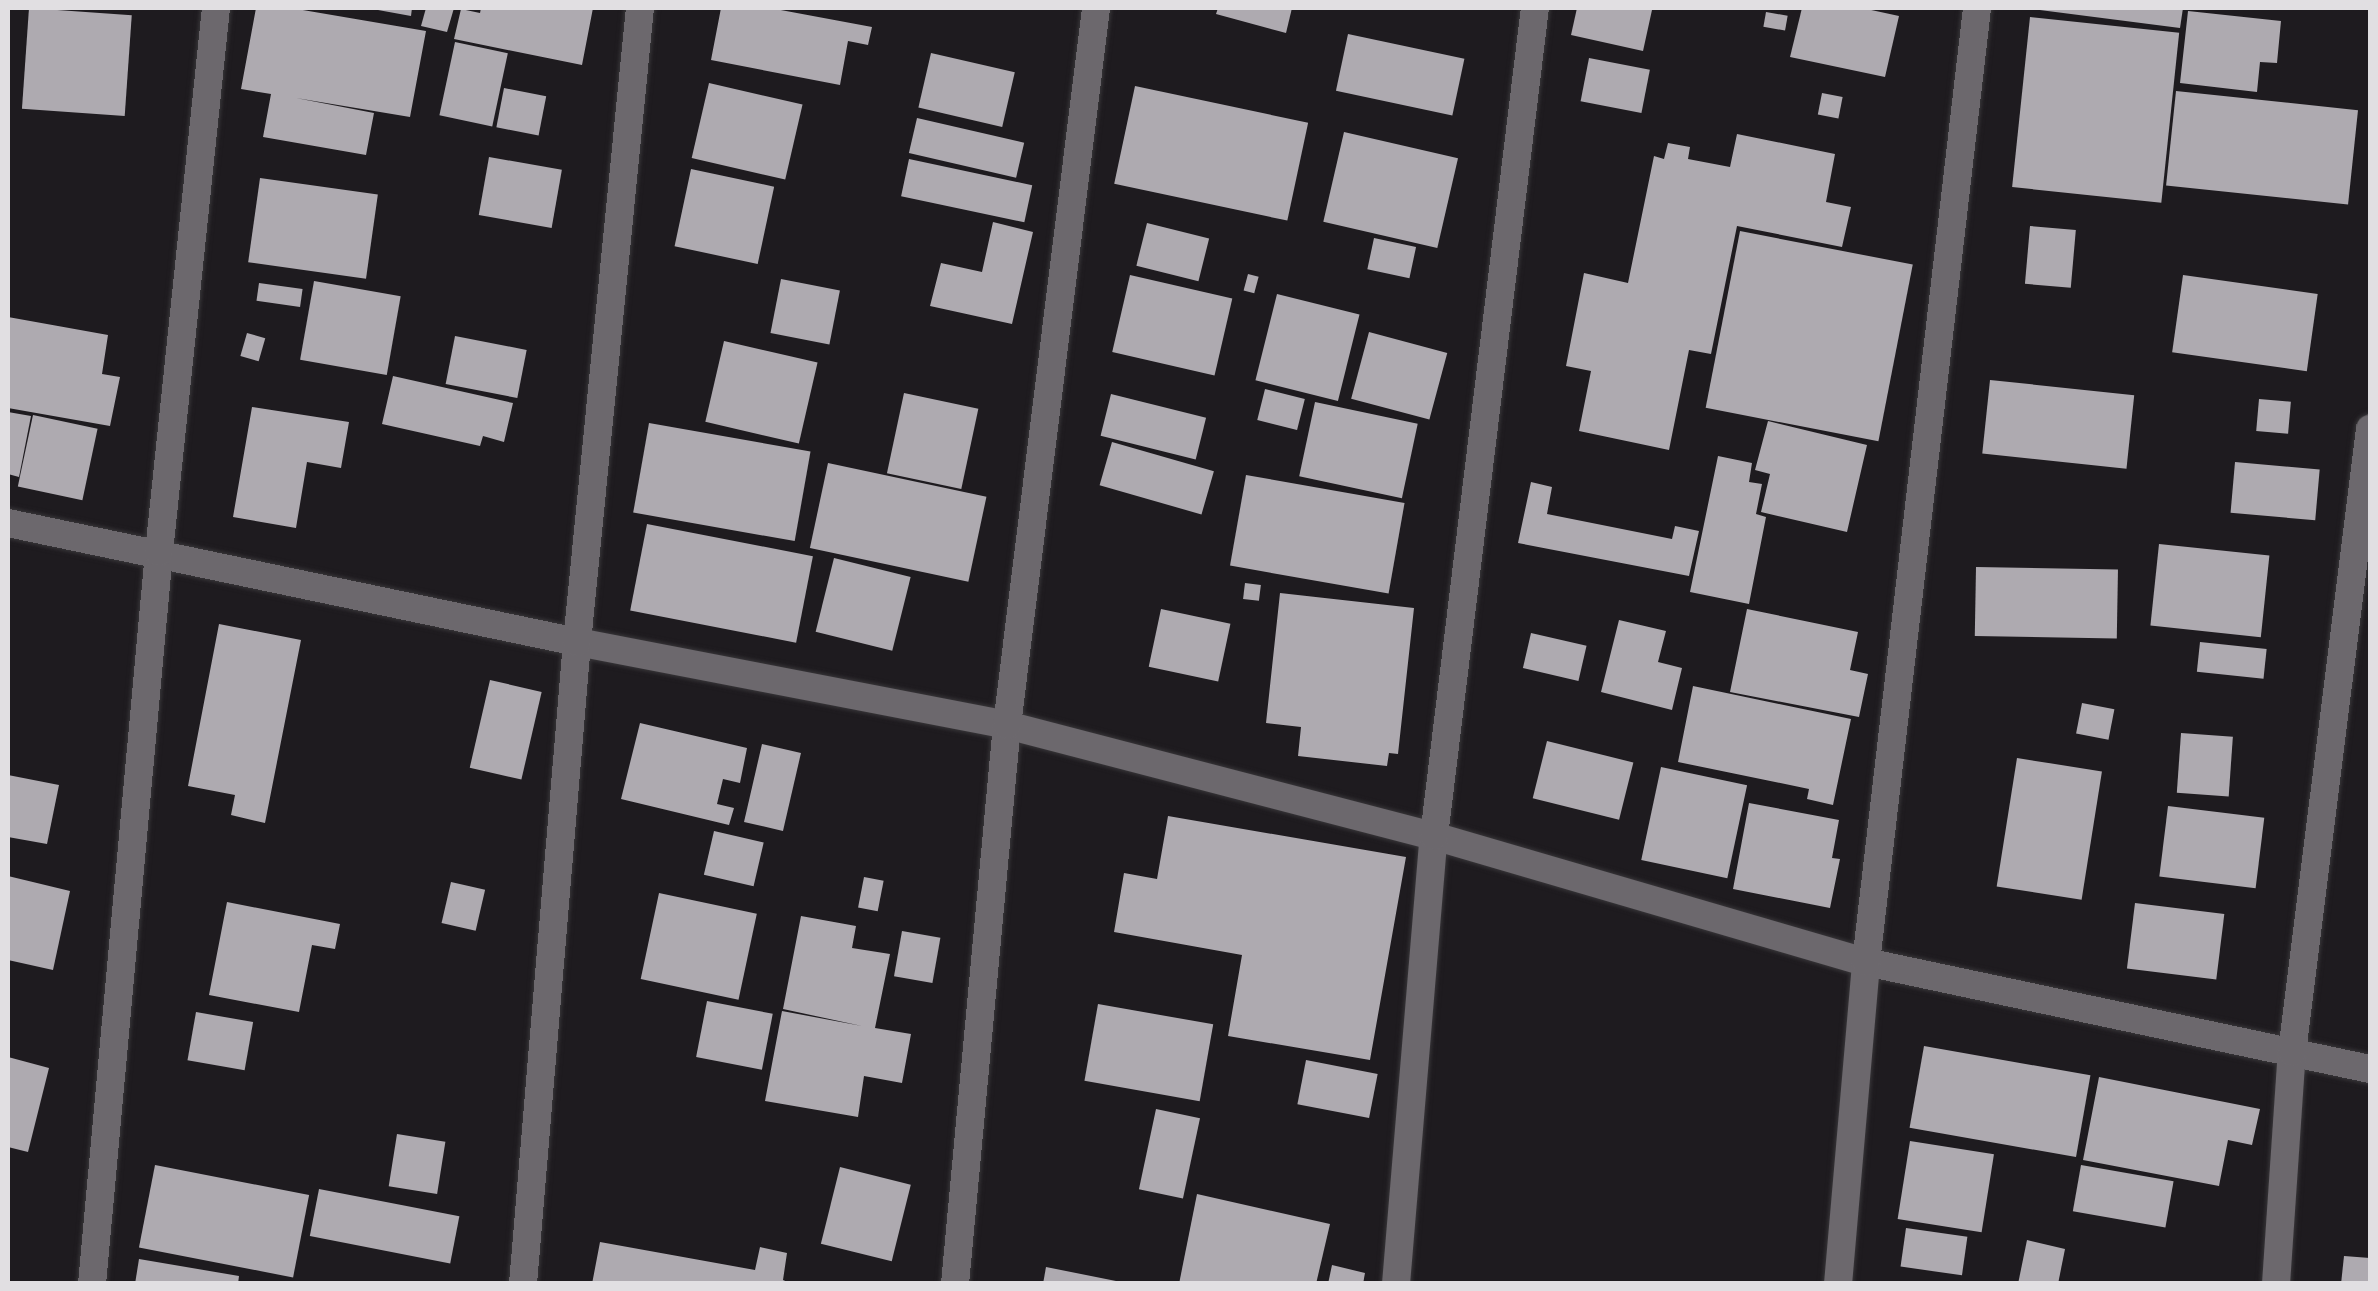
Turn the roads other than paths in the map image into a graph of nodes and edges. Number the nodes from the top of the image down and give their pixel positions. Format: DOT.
graph roads {
  1 [pos="216,8"];
  2 [pos="640,8"];
  3 [pos="1096,8"];
  4 [pos="1536,8"];
  5 [pos="1977,8"];
  6 [pos="2370,429"];
  7 [pos="8,523"];
  8 [pos="159,552"];
  9 [pos="577,642"];
  10 [pos="1007,725"];
  11 [pos="1434,836"];
  12 [pos="1866,962"];
  13 [pos="2292,1052"];
  14 [pos="2370,1070"];
  15 [pos="92,1284"];
  16 [pos="523,1284"];
  17 [pos="954,1284"];
  18 [pos="1396,1284"];
  19 [pos="1838,1284"];
  20 [pos="2276,1284"];
  1 -- 8 [label="street"];
  2 -- 9 [label="street"];
  3 -- 10 [label="street"];
  4 -- 11 [label="street"];
  5 -- 12 [label="street"];
  6 -- 13 [label="street"];
  7 -- 8 [label="street"];
  8 -- 9 [label="street"];
  8 -- 15 [label="street"];
  9 -- 10 [label="street"];
  9 -- 16 [label="street"];
  10 -- 11 [label="street"];
  10 -- 17 [label="street"];
  11 -- 12 [label="street"];
  11 -- 18 [label="street"];
  12 -- 13 [label="street"];
  12 -- 19 [label="street"];
  13 -- 14 [label="street"];
  13 -- 20 [label="street"];
}
